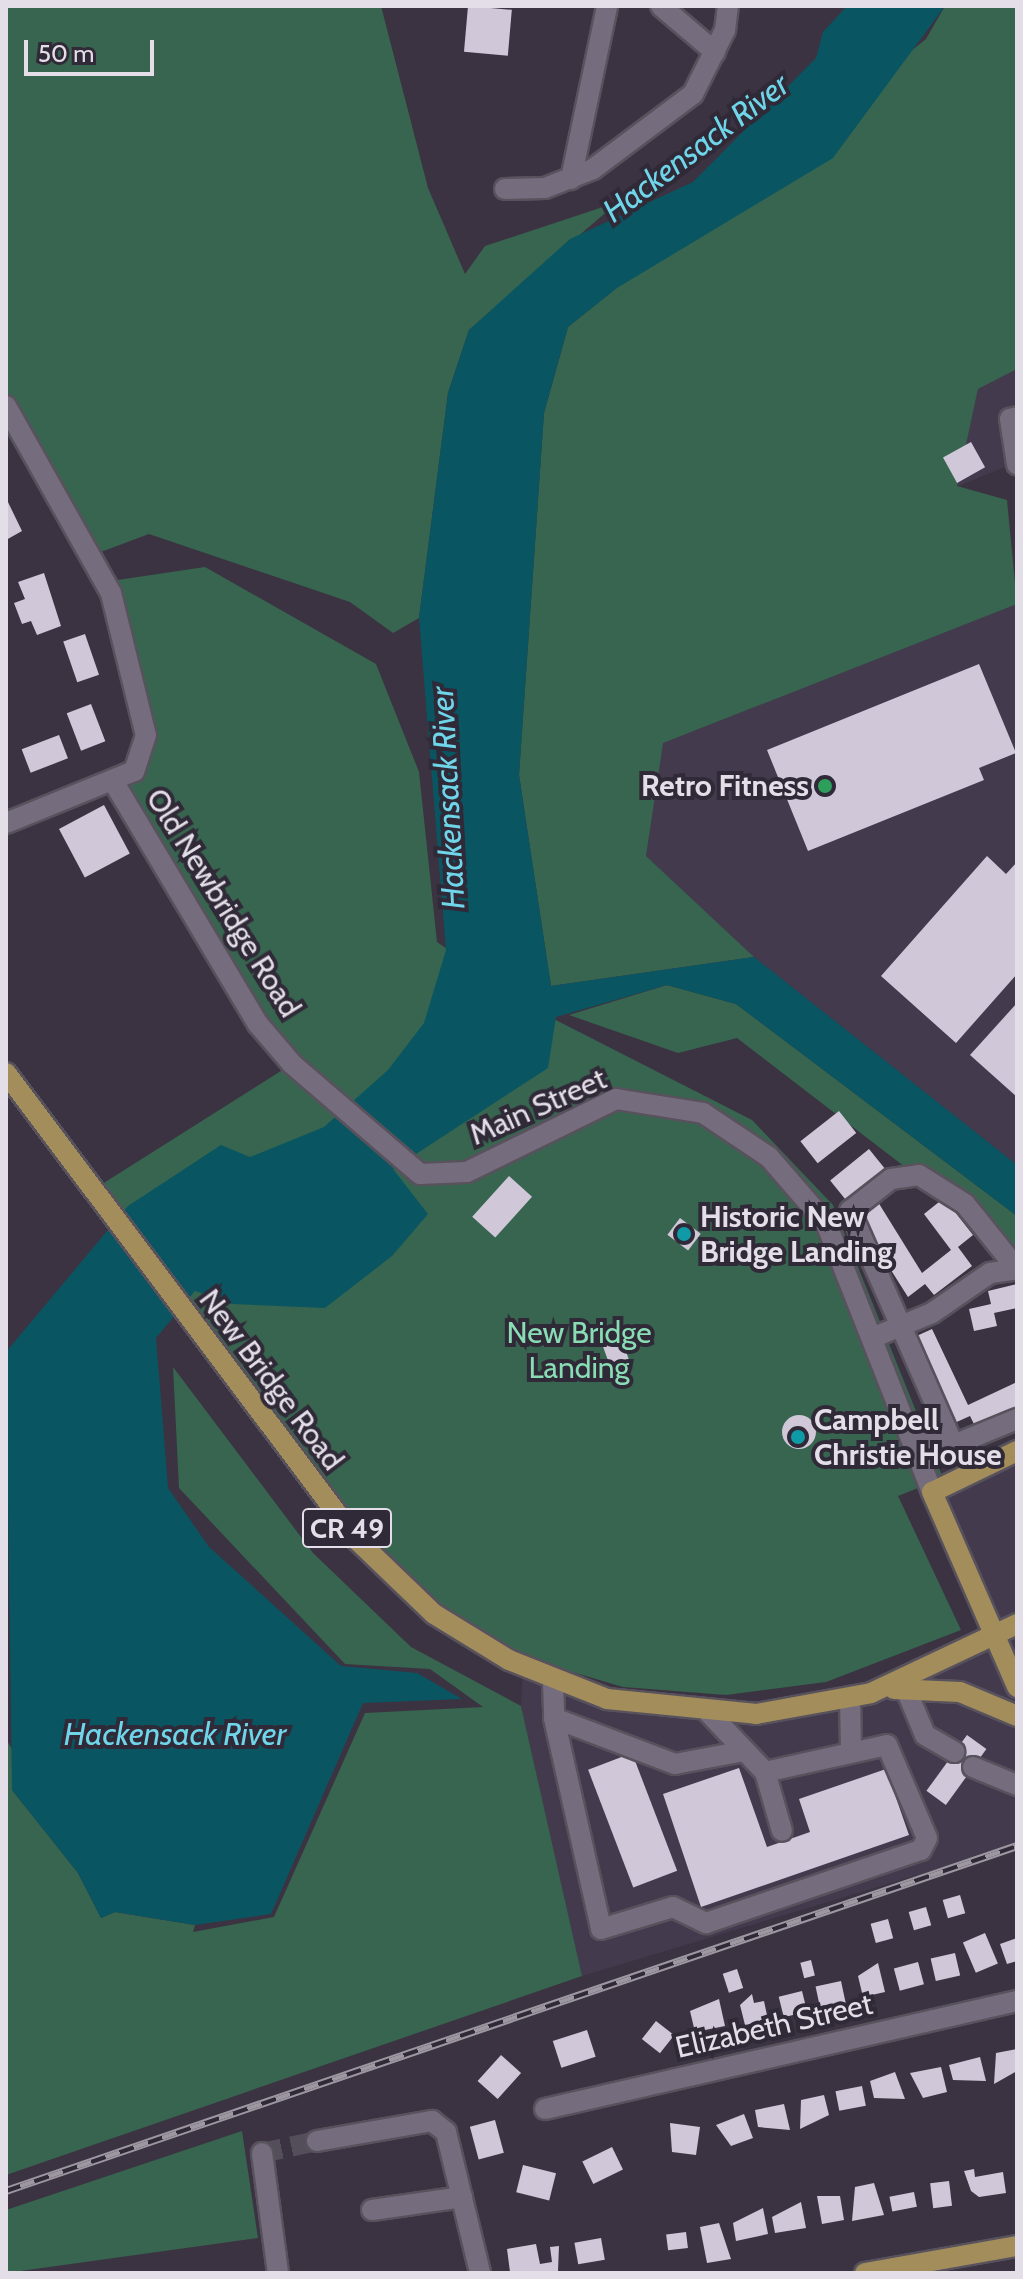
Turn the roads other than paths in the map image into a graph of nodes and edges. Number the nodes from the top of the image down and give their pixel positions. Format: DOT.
graph roads {
  1 [pos="607,6"];
  2 [pos="661,6"];
  3 [pos="728,6"];
  4 [pos="715,52"];
  5 [pos="571,179"];
  6 [pos="505,189"];
  7 [pos="6,406"];
  8 [pos="1014,418"];
  9 [pos="1017,464"];
  10 [pos="113,781"];
  11 [pos="6,823"];
  12 [pos="6,1073"];
  13 [pos="332,1100"];
  14 [pos="1017,1269"];
  15 [pos="901,1326"];
  16 [pos="872,1338"];
  17 [pos="1017,1419"];
  18 [pos="913,1442"];
  19 [pos="952,1442"];
  20 [pos="1017,1451"];
  21 [pos="932,1492"];
  22 [pos="1017,1624"];
  23 [pos="994,1635"];
  24 [pos="553,1682"];
  25 [pos="905,1687"];
  26 [pos="1017,1687"];
  27 [pos="860,1696"];
  28 [pos="709,1713"];
  29 [pos="1017,1716"];
  30 [pos="554,1718"];
  31 [pos="851,1750"];
  32 [pos="739,1752"];
  33 [pos="955,1752"];
  34 [pos="973,1767"];
  35 [pos="765,1772"];
  36 [pos="1017,1785"];
  37 [pos="782,1831"];
  38 [pos="1017,2001"];
  39 [pos="545,2109"];
  40 [pos="317,2141"];
  41 [pos="262,2153"];
  42 [pos="462,2197"];
  43 [pos="372,2210"];
  44 [pos="1017,2246"];
  45 [pos="278,2273"];
  46 [pos="480,2273"];
  47 [pos="865,2273"];
  1 -- 5 [label="street"];
  2 -- 4 [label="street"];
  3 -- 4 [label="street"];
  4 -- 5 [label="street"];
  5 -- 6 [label="street"];
  7 -- 10 [label="street"];
  8 -- 9 [label="street"];
  10 -- 11 [label="street, Old Newbridge Road"];
  10 -- 13 [label="street, Old Newbridge Road"];
  12 -- 24 [label="main road, New Bridge Road / CR 49"];
  13 -- 16 [label="street, Main Street"];
  14 -- 15 [label="street"];
  14 -- 15 [label="street"];
  15 -- 16 [label="street"];
  15 -- 19 [label="street"];
  16 -- 18 [label="street, Main Street"];
  17 -- 19 [label="street"];
  18 -- 19 [label="street"];
  18 -- 21 [label="street, Main Street"];
  20 -- 21 [label="main road"];
  21 -- 23 [label="main road, Main Street"];
  22 -- 23 [label="main road, New Bridge Road"];
  23 -- 26 [label="main road, Main Street"];
  23 -- 27 [label="main road, New Bridge Road / CR 49"];
  24 -- 28 [label="main road, New Bridge Road / CR 49"];
  24 -- 30 [label="street"];
  25 -- 27 [label="main road"];
  25 -- 29 [label="main road"];
  25 -- 33 [label="street"];
  27 -- 28 [label="main road, New Bridge Road / CR 49"];
  27 -- 31 [label="street"];
  28 -- 32 [label="street"];
  30 -- 31 [label="street"];
  30 -- 32 [label="street"];
  31 -- 35 [label="street"];
  32 -- 35 [label="street"];
  34 -- 36 [label="street"];
  35 -- 37 [label="street"];
  38 -- 39 [label="street, Elizabeth Street"];
  40 -- 42 [label="street"];
  41 -- 45 [label="street"];
  42 -- 43 [label="street"];
  42 -- 46 [label="street"];
  44 -- 47 [label="main road"];
}
